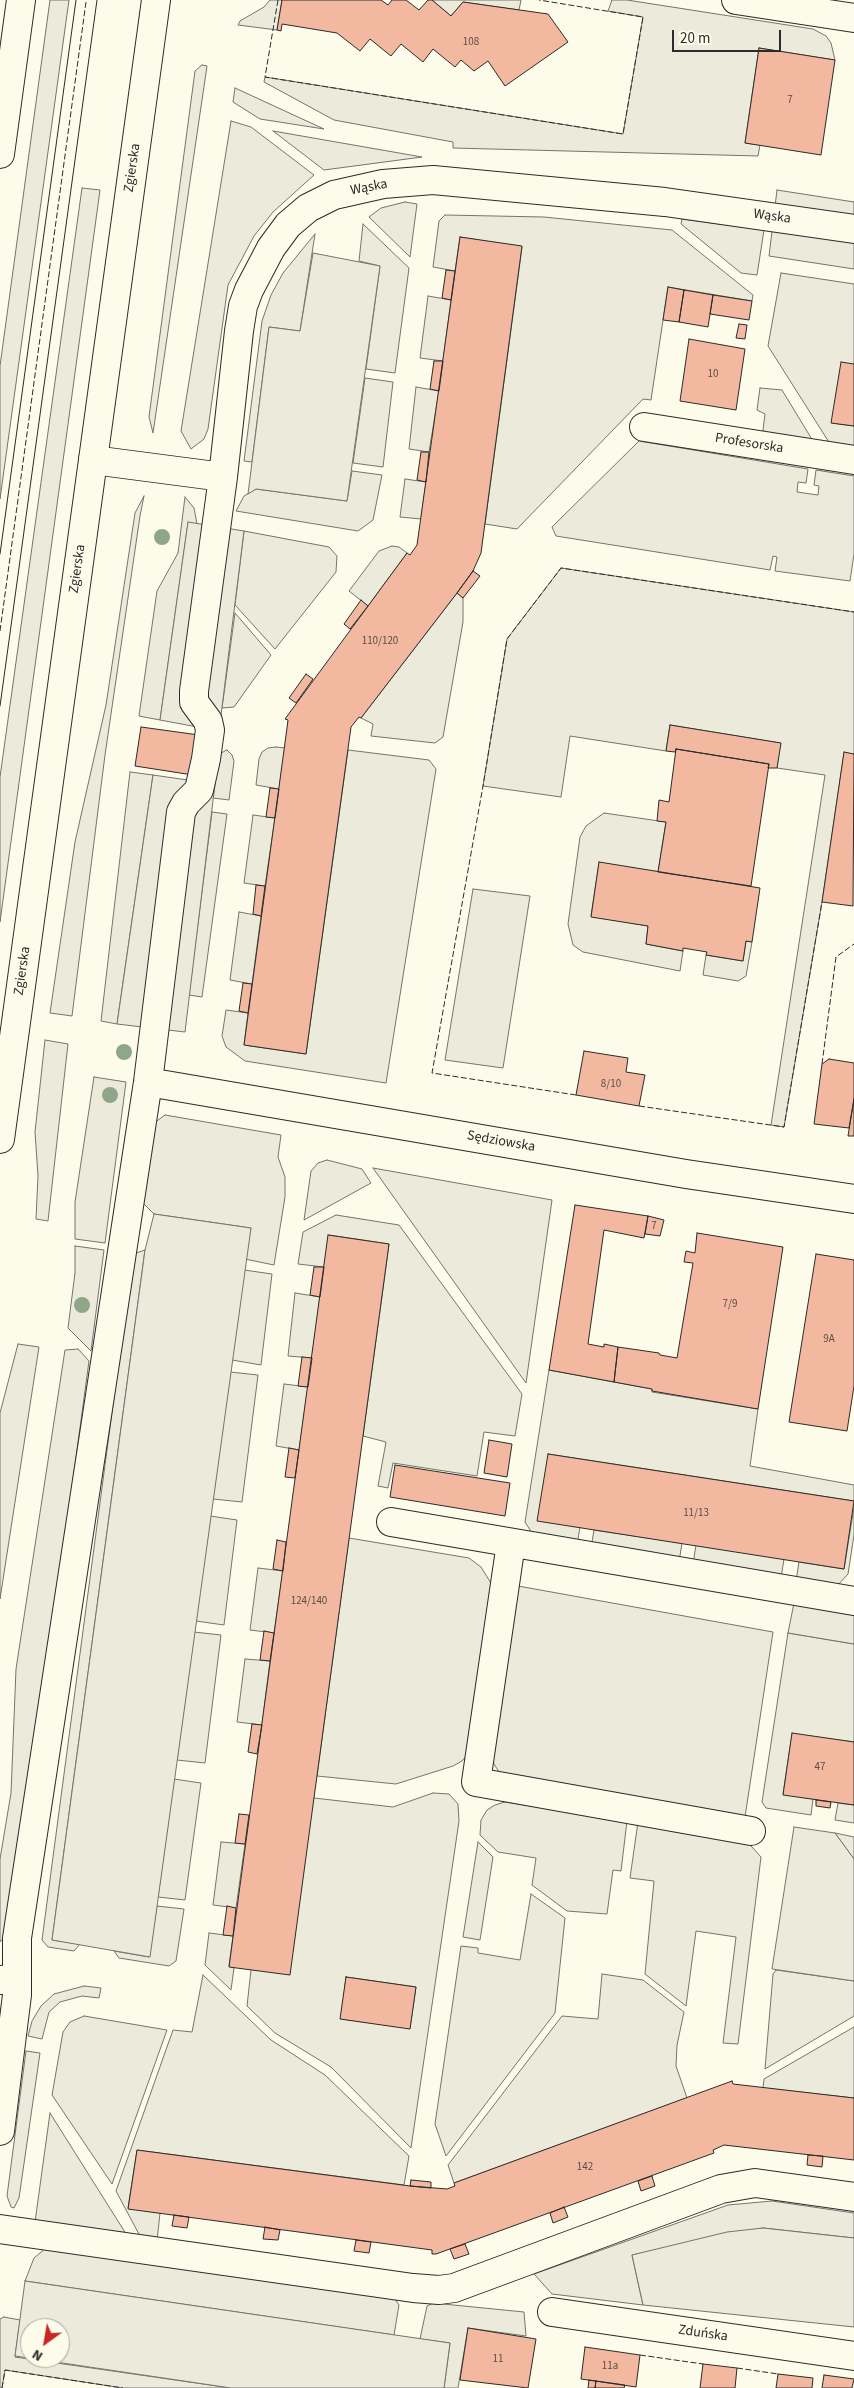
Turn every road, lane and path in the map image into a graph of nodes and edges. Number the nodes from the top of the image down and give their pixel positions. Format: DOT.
graph roads {
  1 [pos="21,0"];
  2 [pos="156,0"];
  3 [pos="736,0"];
  4 [pos="854,18"];
  5 [pos="8,34"];
  6 [pos="0,154"];
  7 [pos="854,229"];
  8 [pos="644,427"];
  9 [pos="93,460"];
  10 [pos="854,460"];
  11 [pos="223,477"];
  12 [pos="148,1082"];
  13 [pos="0,1139"];
  14 [pos="854,1199"];
  15 [pos="391,1522"];
  16 [pos="511,1543"];
  17 [pos="854,1601"];
  18 [pos="751,1831"];
  19 [pos="8,1979"];
  20 [pos="0,2131"];
  21 [pos="854,2196"];
  22 [pos="0,2229"];
  23 [pos="552,2312"];
  24 [pos="854,2356"];
  1 -- 5 [label="main road"];
  2 -- 9 [label="main road, Zgierska"];
  3 -- 4 [label="main road"];
  5 -- 6 [label="main road"];
  7 -- 11 [label="main road, Wąska"];
  8 -- 10 [label="main road, Profesorska"];
  9 -- 11 [label="main road"];
  9 -- 13 [label="main road, Zgierska"];
  11 -- 12 [label="main road, Wąska"];
  12 -- 14 [label="main road, Sędziowska"];
  12 -- 19 [label="main road, Wąska"];
  15 -- 16 [label="main road"];
  16 -- 17 [label="main road"];
  16 -- 18 [label="main road"];
  19 -- 20 [label="main road, Wąska"];
  21 -- 22 [label="main road"];
  23 -- 24 [label="main road, Zduńska"];
}
